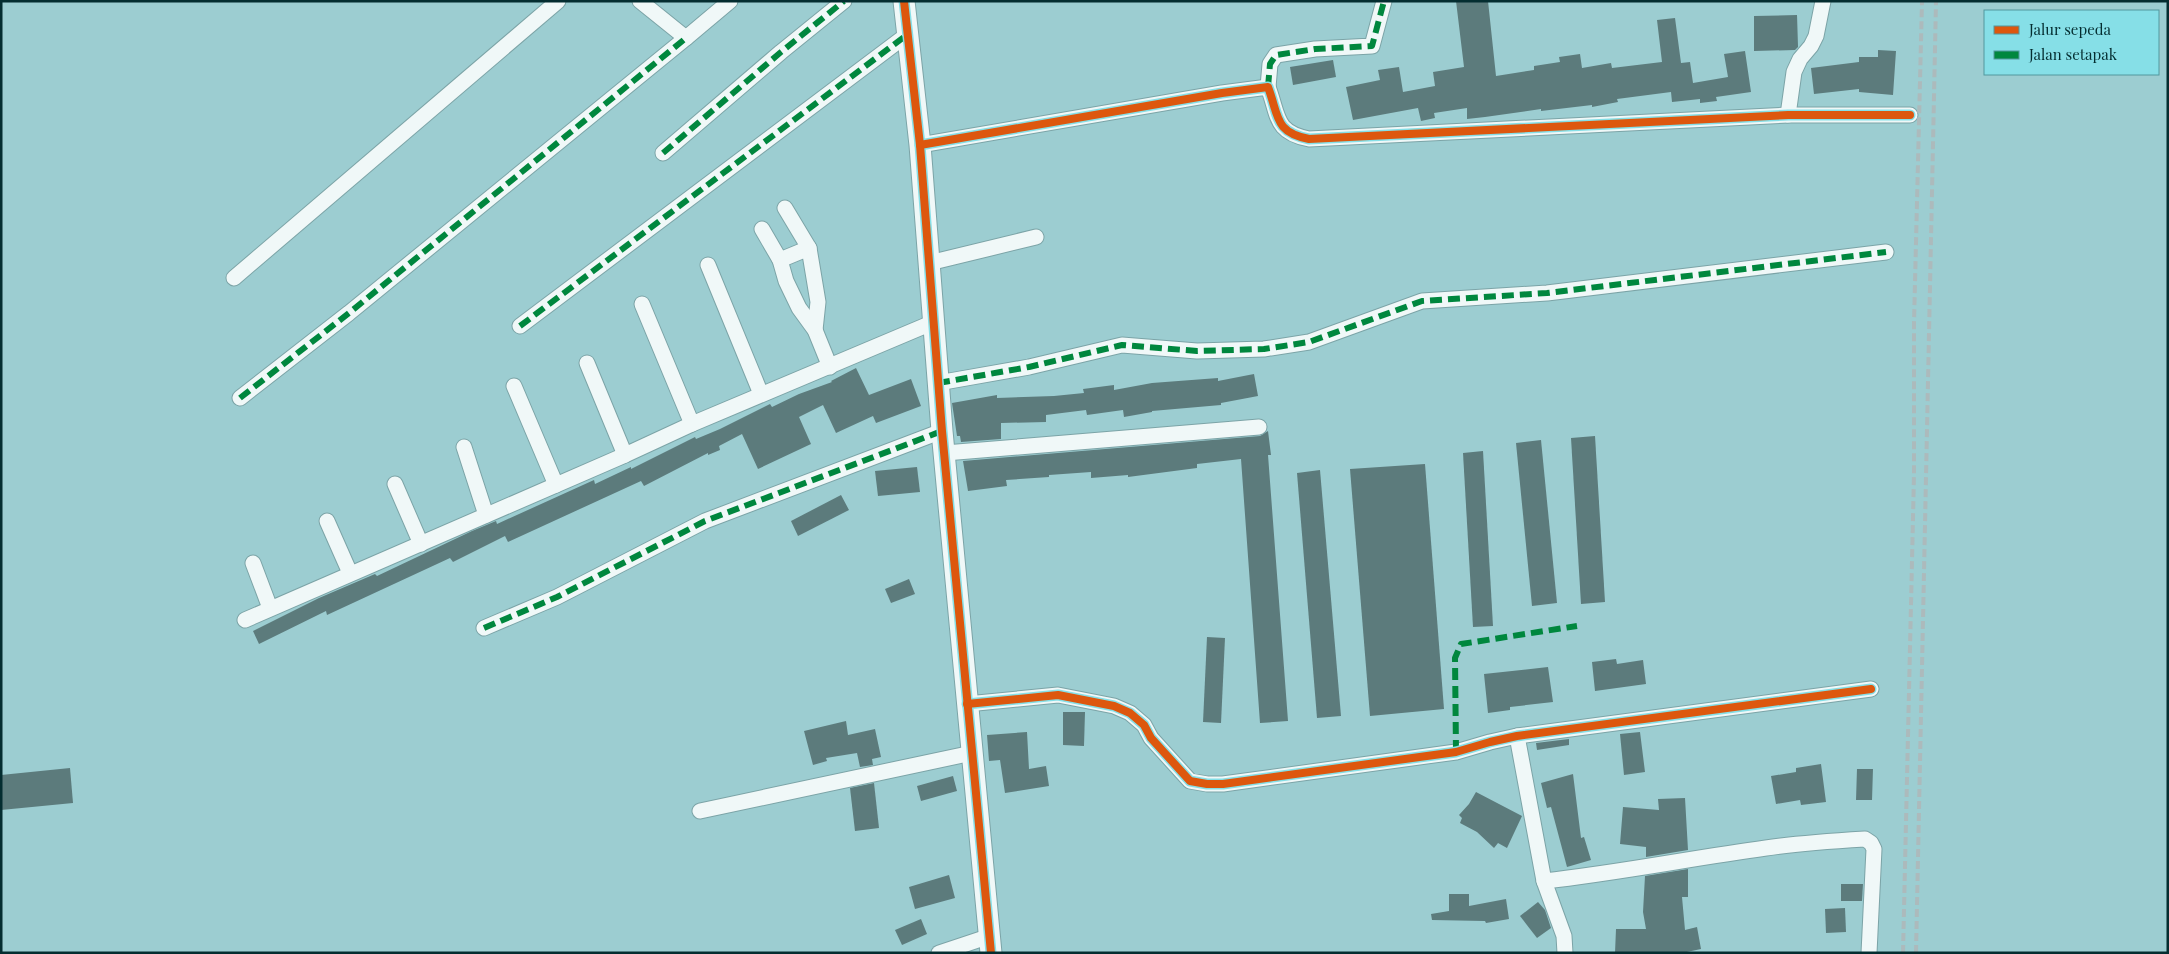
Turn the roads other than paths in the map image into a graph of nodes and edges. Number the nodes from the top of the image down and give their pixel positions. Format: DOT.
graph roads {
  1 [pos="558,1"];
  2 [pos="640,1"];
  3 [pos="730,1"];
  4 [pos="844,1"];
  5 [pos="904,1"];
  6 [pos="1384,1"];
  7 [pos="1823,1"];
  8 [pos="908,34"];
  9 [pos="686,38"];
  10 [pos="1268,87"];
  11 [pos="1788,115"];
  12 [pos="1910,115"];
  13 [pos="920,146"];
  14 [pos="663,153"];
  15 [pos="785,208"];
  16 [pos="762,229"];
  17 [pos="1036,237"];
  18 [pos="810,248"];
  19 [pos="1886,252"];
  20 [pos="780,260"];
  21 [pos="929,263"];
  22 [pos="708,265"];
  23 [pos="234,278"];
  24 [pos="642,304"];
  25 [pos="934,322"];
  26 [pos="520,326"];
  27 [pos="815,330"];
  28 [pos="587,363"];
  29 [pos="830,367"];
  30 [pos="938,383"];
  31 [pos="514,386"];
  32 [pos="761,394"];
  33 [pos="240,398"];
  34 [pos="692,424"];
  35 [pos="1259,427"];
  36 [pos="942,431"];
  37 [pos="464,447"];
  38 [pos="945,453"];
  39 [pos="625,455"];
  40 [pos="395,484"];
  41 [pos="556,485"];
  42 [pos="486,515"];
  43 [pos="327,521"];
  44 [pos="421,544"];
  45 [pos="252,563"];
  46 [pos="350,573"];
  47 [pos="270,608"];
  48 [pos="245,620"];
  49 [pos="484,628"];
  50 [pos="1871,689"];
  51 [pos="967,704"];
  52 [pos="1517,736"];
  53 [pos="972,753"];
  54 [pos="700,811"];
  55 [pos="1544,881"];
  56 [pos="991,944"];
  57 [pos="939,953"];
  58 [pos="1565,953"];
  59 [pos="1869,953"];
  1 -- 23 [label="street"];
  2 -- 9 [label="street"];
  3 -- 9 [label="street"];
  4 -- 14 [label="street"];
  5 -- 8 [label="street"];
  6 -- 10 [label="street"];
  7 -- 11 [label="street"];
  8 -- 13 [label="street"];
  8 -- 26 [label="street"];
  9 -- 33 [label="street"];
  10 -- 11 [label="street"];
  10 -- 13 [label="street"];
  11 -- 12 [label="street"];
  13 -- 21 [label="street"];
  15 -- 18 [label="street"];
  16 -- 20 [label="street"];
  17 -- 21 [label="street"];
  18 -- 20 [label="street"];
  18 -- 27 [label="street"];
  19 -- 30 [label="street"];
  20 -- 27 [label="street"];
  21 -- 25 [label="street"];
  22 -- 32 [label="street"];
  24 -- 34 [label="street"];
  25 -- 29 [label="street"];
  25 -- 30 [label="street"];
  27 -- 29 [label="street"];
  28 -- 39 [label="street"];
  29 -- 32 [label="street"];
  30 -- 36 [label="street"];
  31 -- 41 [label="street"];
  32 -- 34 [label="street"];
  34 -- 39 [label="street"];
  35 -- 38 [label="street"];
  36 -- 38 [label="street"];
  36 -- 49 [label="street"];
  37 -- 42 [label="street"];
  38 -- 51 [label="street"];
  39 -- 41 [label="street"];
  40 -- 44 [label="street"];
  41 -- 42 [label="street"];
  42 -- 44 [label="street"];
  43 -- 46 [label="street"];
  44 -- 46 [label="street"];
  45 -- 47 [label="street"];
  46 -- 47 [label="street"];
  47 -- 48 [label="street"];
  50 -- 52 [label="street"];
  51 -- 52 [label="street"];
  51 -- 53 [label="street"];
  52 -- 55 [label="street"];
  53 -- 54 [label="street"];
  53 -- 56 [label="street"];
  55 -- 58 [label="street"];
  55 -- 59 [label="street"];
  56 -- 57 [label="street"];
}
